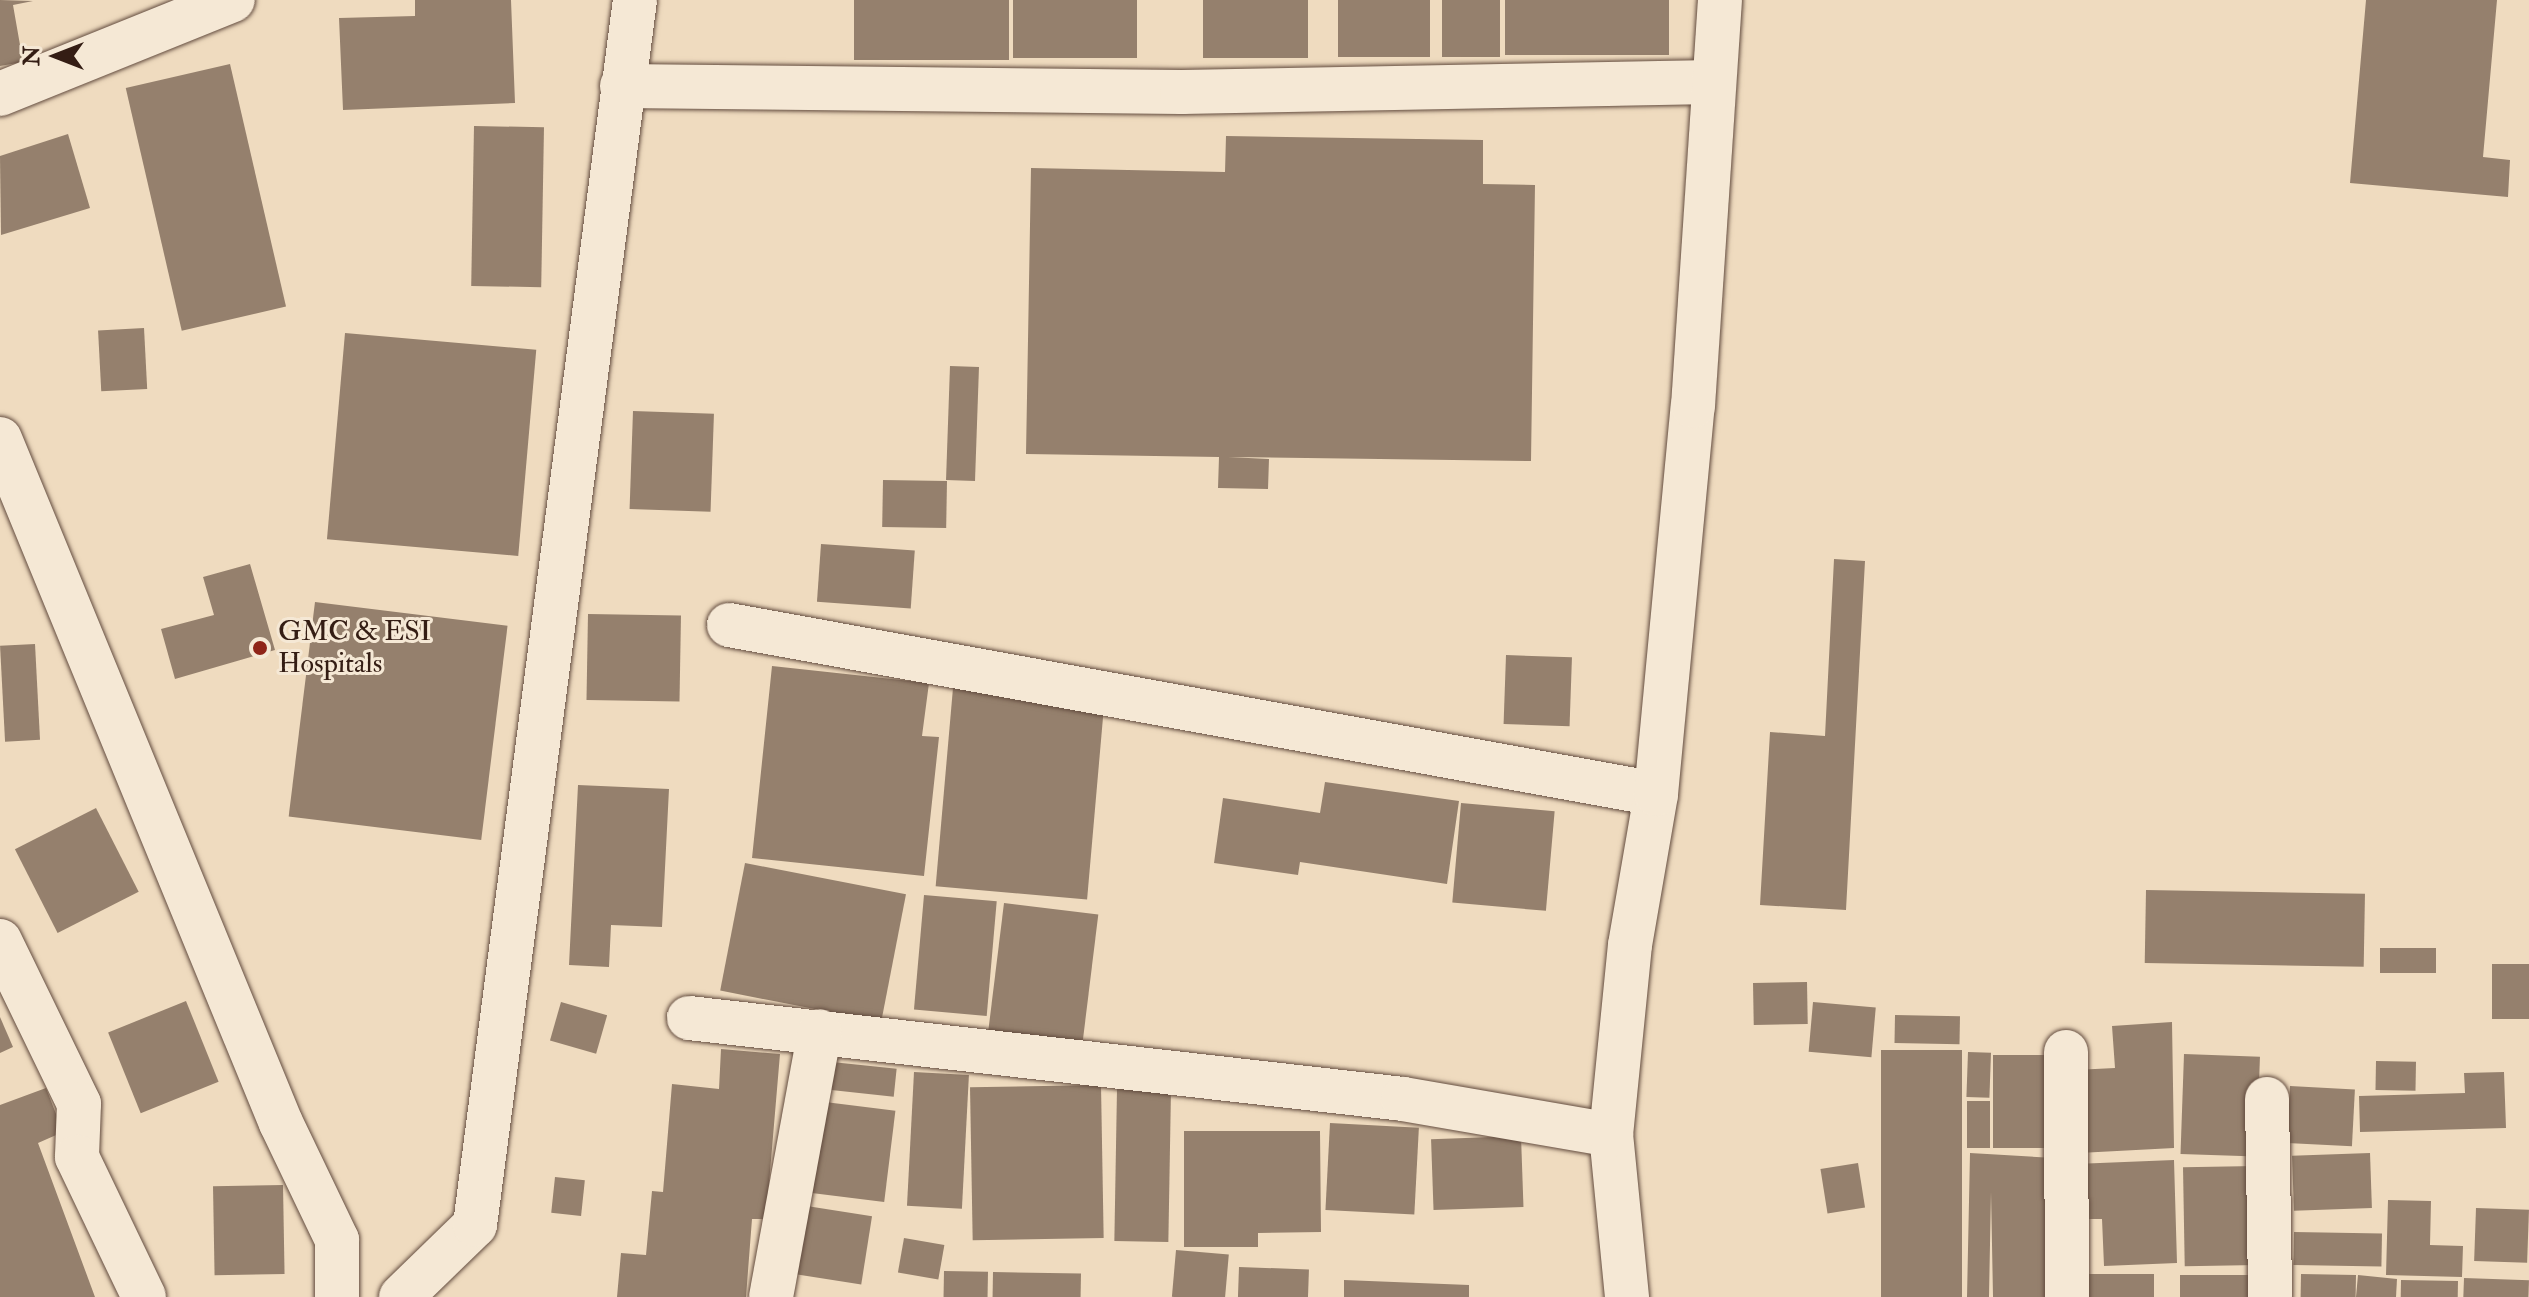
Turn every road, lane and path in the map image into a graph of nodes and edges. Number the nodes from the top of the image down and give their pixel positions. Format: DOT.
graph roads {
  1 [pos="233,0"];
  2 [pos="635,0"];
  3 [pos="1720,0"];
  4 [pos="1713,82"];
  5 [pos="622,86"];
  6 [pos="0,94"];
  7 [pos="0,439"];
  8 [pos="729,625"];
  9 [pos="1656,794"];
  10 [pos="0,941"];
  11 [pos="689,1018"];
  12 [pos="820,1031"];
  13 [pos="2066,1052"];
  14 [pos="2267,1099"];
  15 [pos="1611,1135"];
  16 [pos="144,1297"];
  17 [pos="337,1297"];
  18 [pos="401,1297"];
  19 [pos="771,1297"];
  20 [pos="1627,1297"];
  21 [pos="2067,1297"];
  22 [pos="2270,1297"];
  1 -- 6 [label="street"];
  2 -- 5 [label="street"];
  3 -- 4 [label="street"];
  4 -- 5 [label="street"];
  4 -- 9 [label="street"];
  5 -- 18 [label="street"];
  7 -- 17 [label="street"];
  8 -- 9 [label="street"];
  9 -- 15 [label="street"];
  10 -- 16 [label="street"];
  11 -- 12 [label="street"];
  12 -- 15 [label="street"];
  12 -- 19 [label="street"];
  13 -- 21 [label="street"];
  14 -- 22 [label="street"];
  15 -- 20 [label="street"];
}
